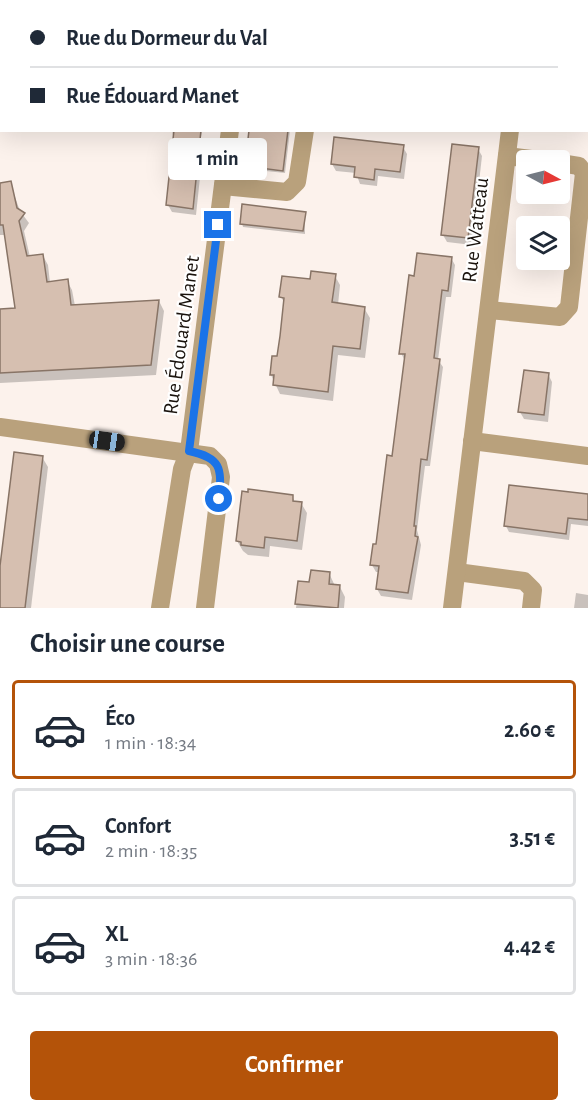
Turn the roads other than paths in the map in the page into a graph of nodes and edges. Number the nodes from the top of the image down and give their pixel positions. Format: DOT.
graph roads {
  1 [pos="230,132"];
  2 [pos="305,132"];
  3 [pos="510,132"];
  4 [pos="507,156"];
  5 [pos="516,157"];
  6 [pos="570,165"];
  7 [pos="223,186"];
  8 [pos="489,310"];
  9 [pos="0,427"];
  10 [pos="472,441"];
  11 [pos="189,451"];
  12 [pos="588,456"];
  13 [pos="457,572"];
  14 [pos="160,608"];
  15 [pos="205,608"];
  16 [pos="452,608"];
  17 [pos="531,608"];
  1 -- 7 [label="street, Rue Édouard Manet"];
  2 -- 7 [label="street"];
  3 -- 4 [label="street, Rue Watteau"];
  4 -- 5 [label="street, Rue Watteau"];
  4 -- 8 [label="street, Rue Watteau"];
  6 -- 8 [label="street, Rue Watteau"];
  7 -- 11 [label="street, Rue Édouard Manet"];
  8 -- 10 [label="street, Rue Watteau"];
  9 -- 11 [label="street"];
  10 -- 12 [label="street"];
  10 -- 13 [label="street, Rue Watteau"];
  11 -- 14 [label="street, Rue Édouard Manet"];
  11 -- 15 [label="street"];
  13 -- 16 [label="street, Rue Watteau"];
  13 -- 17 [label="street"];
}
